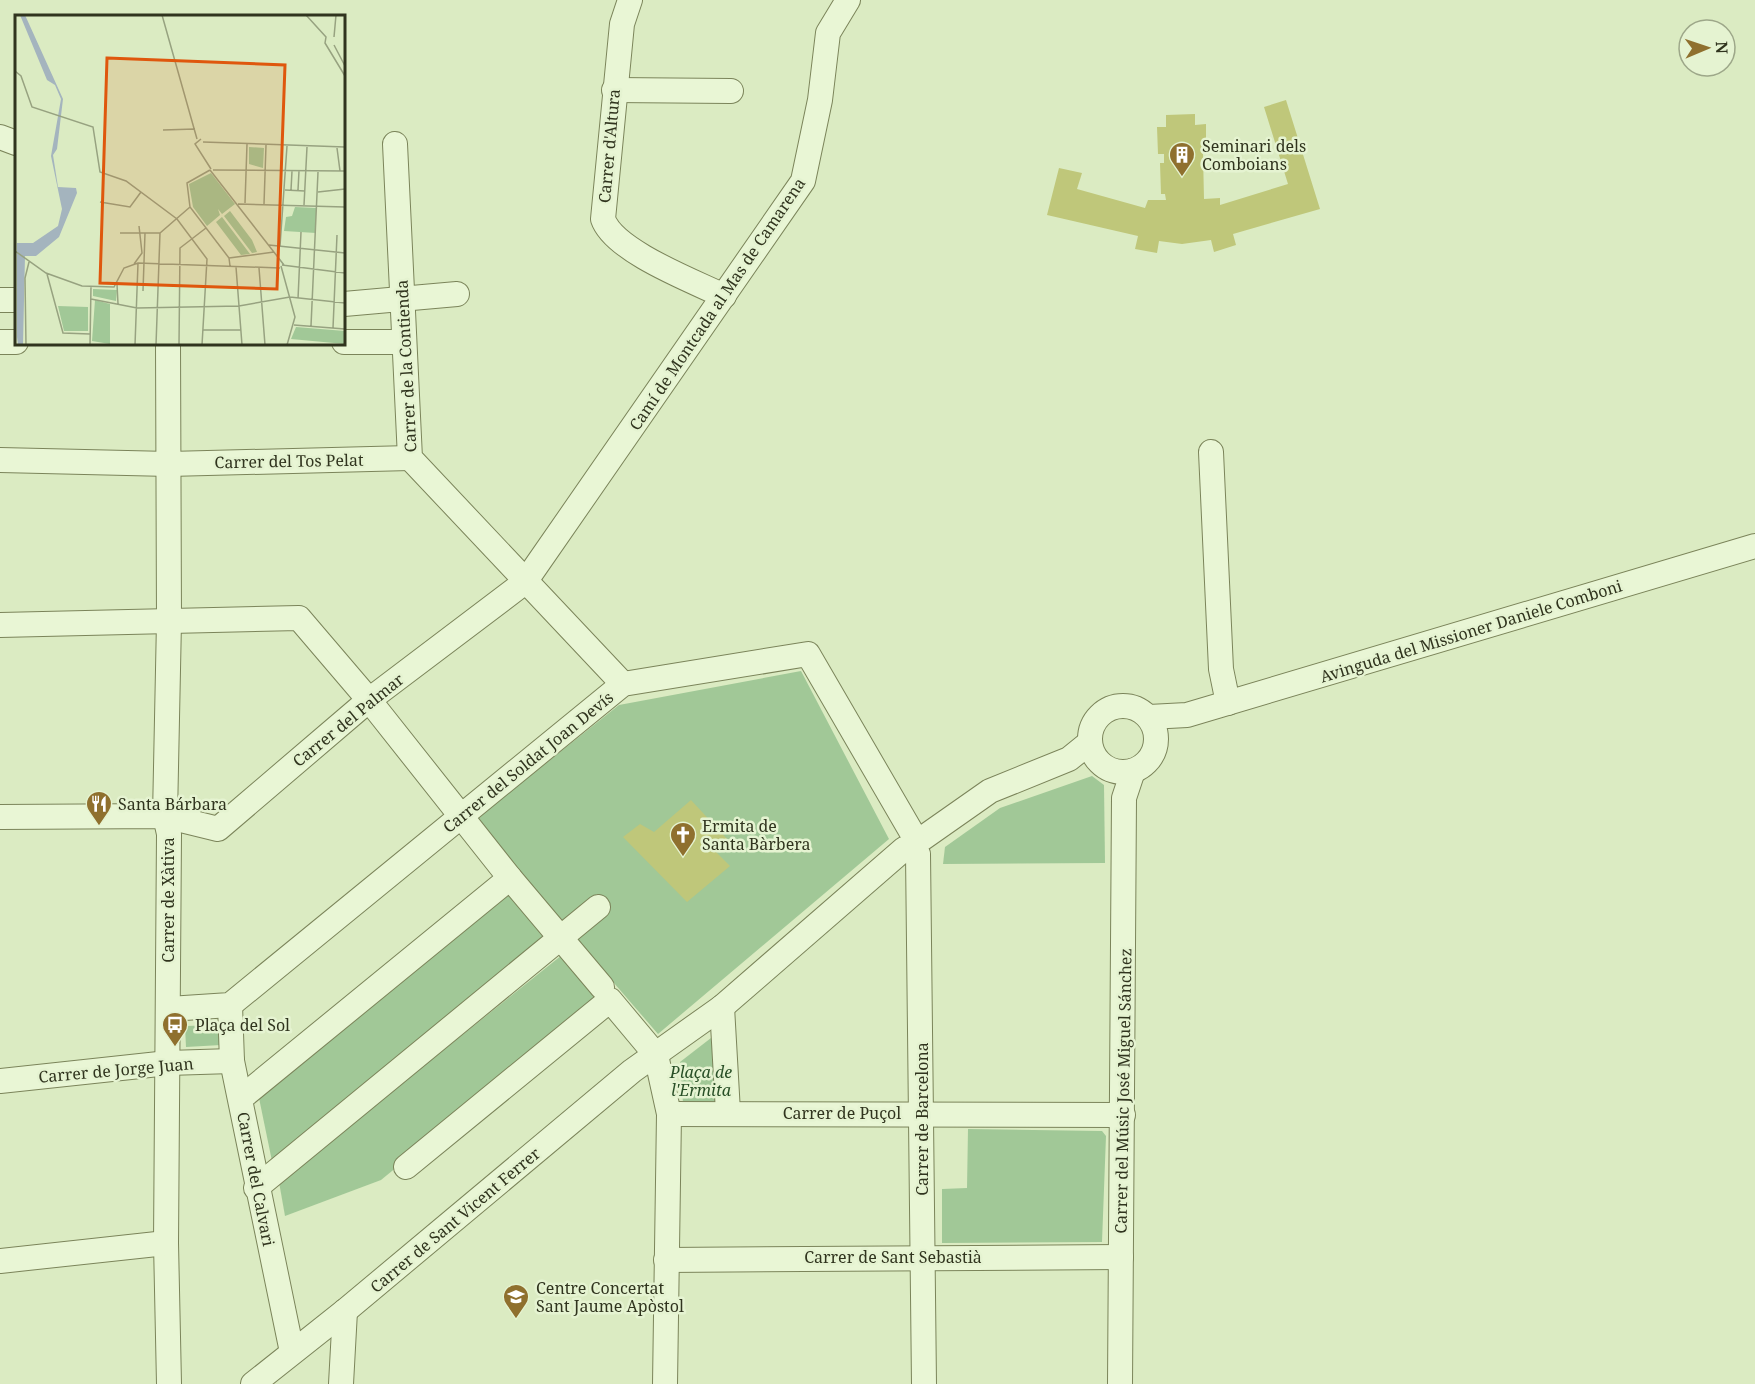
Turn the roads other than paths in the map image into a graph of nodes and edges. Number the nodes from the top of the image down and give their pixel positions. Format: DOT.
graph roads {
  1 [pos="630,0"];
  2 [pos="848,0"];
  3 [pos="614,90"];
  4 [pos="731,91"];
  5 [pos="395,144"];
  6 [pos="458,294"];
  7 [pos="724,296"];
  8 [pos="402,299"];
  9 [pos="345,304"];
  10 [pos="345,342"];
  11 [pos="405,342"];
  12 [pos="168,345"];
  13 [pos="1211,452"];
  14 [pos="410,458"];
  15 [pos="0,460"];
  16 [pos="169,464"];
  17 [pos="1755,546"];
  18 [pos="525,582"];
  19 [pos="169,621"];
  20 [pos="0,625"];
  21 [pos="623,684"];
  22 [pos="369,700"];
  23 [pos="1228,703"];
  24 [pos="1187,715"];
  25 [pos="1149,717"];
  26 [pos="1155,748"];
  27 [pos="1108,761"];
  28 [pos="461,815"];
  29 [pos="165,816"];
  30 [pos="0,817"];
  31 [pos="914,844"];
  32 [pos="510,878"];
  33 [pos="598,907"];
  34 [pos="561,938"];
  35 [pos="602,987"];
  36 [pos="230,1005"];
  37 [pos="722,1006"];
  38 [pos="169,1009"];
  39 [pos="656,1055"];
  40 [pos="232,1061"];
  41 [pos="168,1063"];
  42 [pos="0,1081"];
  43 [pos="241,1098"];
  44 [pos="728,1112"];
  45 [pos="669,1114"];
  46 [pos="923,1114"];
  47 [pos="1123,1115"];
  48 [pos="406,1167"];
  49 [pos="256,1188"];
  50 [pos="166,1243"];
  51 [pos="922,1257"];
  52 [pos="1121,1257"];
  53 [pos="666,1260"];
  54 [pos="0,1261"];
  55 [pos="345,1311"];
  56 [pos="292,1352"];
  57 [pos="169,1384"];
  58 [pos="253,1384"];
  59 [pos="341,1384"];
  60 [pos="665,1384"];
  61 [pos="924,1384"];
  62 [pos="1120,1384"];
  1 -- 3 [label="street, Carrer d'Altura"];
  2 -- 7 [label="street, Camí de Montcada al Mas de Camarena"];
  3 -- 4 [label="street"];
  3 -- 7 [label="street, Carrer d'Altura"];
  5 -- 8 [label="street, Carrer de la Contienda"];
  6 -- 8 [label="street"];
  7 -- 18 [label="street, Camí de Montcada al Mas de Camarena"];
  8 -- 9 [label="street"];
  8 -- 11 [label="street, Carrer de la Contienda"];
  10 -- 11 [label="street"];
  11 -- 14 [label="street, Carrer de la Contienda"];
  12 -- 16 [label="street, Carrer de Xàtiva"];
  13 -- 23 [label="street"];
  14 -- 16 [label="street, Carrer del Tos Pelat"];
  14 -- 18 [label="street, Carrer de la Contienda"];
  15 -- 16 [label="street, Carrer del Tos Pelat"];
  16 -- 19 [label="street, Carrer de Xàtiva"];
  17 -- 23 [label="street, Avinguda del Missioner Daniele Comboni"];
  18 -- 21 [label="street, Carrer de la Contienda"];
  18 -- 22 [label="street, Carrer del Palmar"];
  19 -- 20 [label="street"];
  19 -- 22 [label="street"];
  19 -- 29 [label="street, Carrer de Xàtiva"];
  21 -- 28 [label="street, Carrer del Soldat Joan Devís"];
  21 -- 31 [label="street, Carrer del Soldat Joan Devís"];
  22 -- 28 [label="street"];
  22 -- 29 [label="street, Carrer del Palmar"];
  23 -- 24 [label="street, Avinguda del Missioner Daniele Comboni"];
  24 -- 25 [label="street, Avinguda del Missioner Daniele Comboni"];
  24 -- 26 [label="street, Avinguda del Missioner Daniele Comboni"];
  25 -- 26 [label="street"];
  25 -- 27 [label="street"];
  26 -- 27 [label="street"];
  27 -- 31 [label="street"];
  27 -- 47 [label="street, Carrer del Músic José Miguel Sánchez"];
  28 -- 32 [label="street"];
  28 -- 36 [label="street, Carrer del Soldat Joan Devís"];
  29 -- 30 [label="street"];
  29 -- 38 [label="street, Carrer de Xàtiva"];
  31 -- 37 [label="street"];
  31 -- 46 [label="street, Carrer de Barcelona"];
  32 -- 34 [label="street"];
  32 -- 43 [label="street"];
  33 -- 34 [label="street"];
  34 -- 35 [label="street"];
  34 -- 49 [label="street"];
  36 -- 38 [label="street"];
  36 -- 40 [label="street, Carrer del Calvari"];
  37 -- 39 [label="street"];
  37 -- 44 [label="street"];
  38 -- 41 [label="street, Carrer de Xàtiva"];
  39 -- 45 [label="street"];
  39 -- 48 [label="street"];
  39 -- 55 [label="street, Carrer de Sant Vicent Ferrer"];
  40 -- 41 [label="street, Carrer de Jorge Juan"];
  40 -- 43 [label="street, Carrer del Calvari"];
  41 -- 42 [label="street, Carrer de Jorge Juan"];
  41 -- 50 [label="street, Carrer de Xàtiva"];
  43 -- 49 [label="street, Carrer del Calvari"];
  44 -- 45 [label="street, Carrer de Puçol"];
  44 -- 46 [label="street, Carrer de Puçol"];
  45 -- 53 [label="street"];
  46 -- 47 [label="street, Carrer de Puçol"];
  46 -- 51 [label="street, Carrer de Barcelona"];
  47 -- 52 [label="street, Carrer del Músic José Miguel Sánchez"];
  49 -- 56 [label="street, Carrer del Calvari"];
  50 -- 54 [label="street"];
  50 -- 57 [label="street, Carrer de Xàtiva"];
  51 -- 52 [label="street, Carrer de Sant Sebastià"];
  51 -- 53 [label="street, Carrer de Sant Sebastià"];
  51 -- 61 [label="street, Carrer de Barcelona"];
  52 -- 62 [label="street, Carrer del Músic José Miguel Sánchez"];
  53 -- 60 [label="street"];
  55 -- 56 [label="street, Carrer de Sant Vicent Ferrer"];
  55 -- 59 [label="street"];
  56 -- 58 [label="street, Carrer de Sant Vicent Ferrer"];
}
